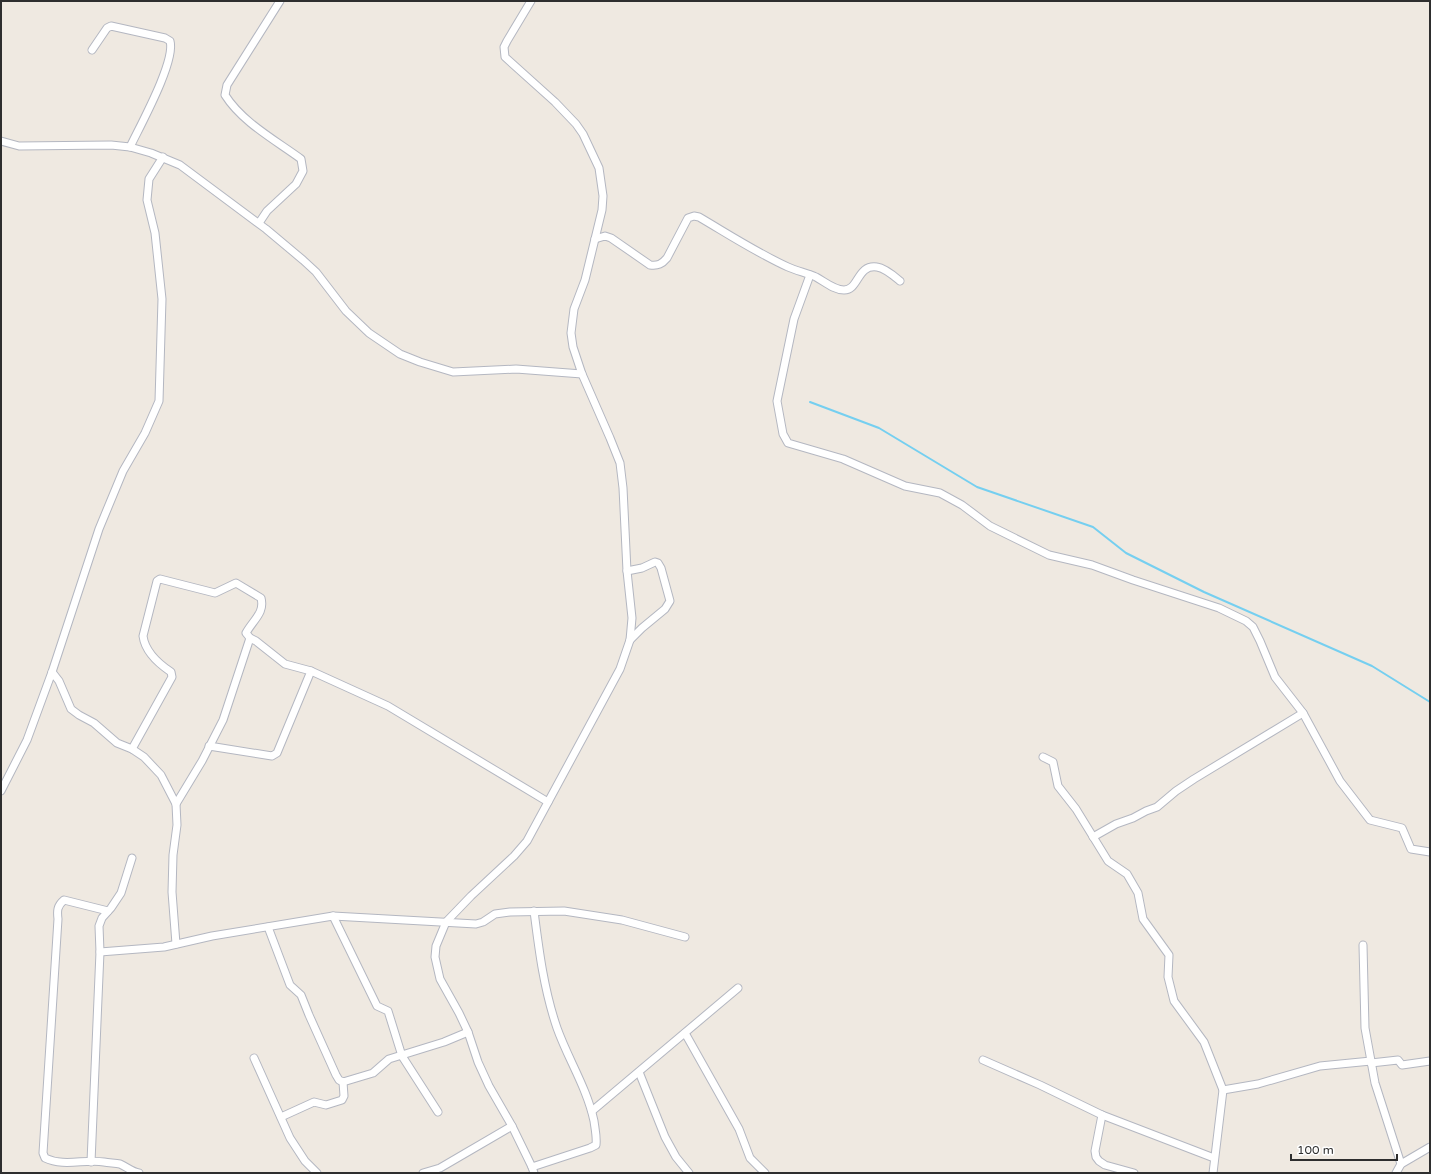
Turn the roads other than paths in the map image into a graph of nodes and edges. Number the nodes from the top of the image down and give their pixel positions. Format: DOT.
graph roads {
  1 [pos="280,1"];
  2 [pos="532,1"];
  3 [pos="92,50"];
  4 [pos="1,140"];
  5 [pos="130,147"];
  6 [pos="162,157"];
  7 [pos="259,223"];
  8 [pos="594,239"];
  9 [pos="810,275"];
  10 [pos="900,281"];
  11 [pos="582,374"];
  12 [pos="627,571"];
  13 [pos="250,638"];
  14 [pos="630,640"];
  15 [pos="311,671"];
  16 [pos="52,672"];
  17 [pos="1303,713"];
  18 [pos="209,746"];
  19 [pos="132,749"];
  20 [pos="1043,757"];
  21 [pos="1,791"];
  22 [pos="548,802"];
  23 [pos="176,804"];
  24 [pos="1093,837"];
  25 [pos="1430,852"];
  26 [pos="132,858"];
  27 [pos="108,911"];
  28 [pos="534,911"];
  29 [pos="333,916"];
  30 [pos="446,922"];
  31 [pos="268,927"];
  32 [pos="685,937"];
  33 [pos="176,944"];
  34 [pos="1362,945"];
  35 [pos="100,952"];
  36 [pos="738,988"];
  37 [pos="468,1032"];
  38 [pos="685,1033"];
  39 [pos="402,1056"];
  40 [pos="254,1058"];
  41 [pos="982,1060"];
  42 [pos="1430,1061"];
  43 [pos="1371,1062"];
  44 [pos="639,1072"];
  45 [pos="343,1082"];
  46 [pos="1224,1090"];
  47 [pos="592,1111"];
  48 [pos="438,1112"];
  49 [pos="1102,1115"];
  50 [pos="281,1117"];
  51 [pos="512,1126"];
  52 [pos="1430,1147"];
  53 [pos="1214,1158"];
  54 [pos="91,1162"];
  55 [pos="1401,1164"];
  56 [pos="533,1170"];
  57 [pos="139,1173"];
  58 [pos="317,1173"];
  59 [pos="424,1173"];
  60 [pos="689,1173"];
  61 [pos="765,1173"];
  62 [pos="1134,1173"];
  63 [pos="1213,1173"];
  64 [pos="1396,1173"];
  1 -- 7 [label="street"];
  2 -- 8 [label="street"];
  3 -- 5 [label="street"];
  4 -- 5 [label="street"];
  5 -- 6 [label="street"];
  6 -- 7 [label="street"];
  6 -- 16 [label="street"];
  7 -- 11 [label="street"];
  8 -- 9 [label="street"];
  8 -- 11 [label="street"];
  9 -- 10 [label="street"];
  9 -- 17 [label="street"];
  11 -- 12 [label="street"];
  12 -- 14 [label="street"];
  12 -- 14 [label="street"];
  13 -- 15 [label="street"];
  13 -- 18 [label="street"];
  13 -- 19 [label="street"];
  14 -- 22 [label="street"];
  15 -- 18 [label="street"];
  15 -- 22 [label="street"];
  16 -- 19 [label="street"];
  16 -- 21 [label="street"];
  17 -- 24 [label="street"];
  17 -- 25 [label="street"];
  18 -- 23 [label="street"];
  19 -- 23 [label="street"];
  20 -- 24 [label="street"];
  22 -- 30 [label="street"];
  23 -- 33 [label="street"];
  24 -- 46 [label="street"];
  26 -- 27 [label="street"];
  27 -- 35 [label="street"];
  27 -- 54 [label="street"];
  28 -- 30 [label="street"];
  28 -- 32 [label="street"];
  28 -- 47 [label="street"];
  29 -- 30 [label="street"];
  29 -- 31 [label="street"];
  29 -- 39 [label="street"];
  30 -- 37 [label="street"];
  31 -- 33 [label="street"];
  31 -- 45 [label="street"];
  33 -- 35 [label="street"];
  34 -- 43 [label="street"];
  35 -- 54 [label="street"];
  36 -- 38 [label="street"];
  37 -- 39 [label="street"];
  37 -- 51 [label="street"];
  38 -- 44 [label="street"];
  38 -- 61 [label="street"];
  39 -- 45 [label="street"];
  39 -- 48 [label="street"];
  40 -- 50 [label="street"];
  41 -- 49 [label="street"];
  42 -- 43 [label="street"];
  43 -- 46 [label="street"];
  43 -- 55 [label="street"];
  44 -- 47 [label="street"];
  44 -- 60 [label="street"];
  45 -- 50 [label="street"];
  46 -- 53 [label="street"];
  47 -- 56 [label="street"];
  49 -- 53 [label="street"];
  49 -- 62 [label="street"];
  50 -- 58 [label="street"];
  51 -- 56 [label="street"];
  51 -- 59 [label="street"];
  52 -- 55 [label="street"];
  53 -- 63 [label="street"];
  54 -- 57 [label="street"];
  55 -- 64 [label="street"];
}
